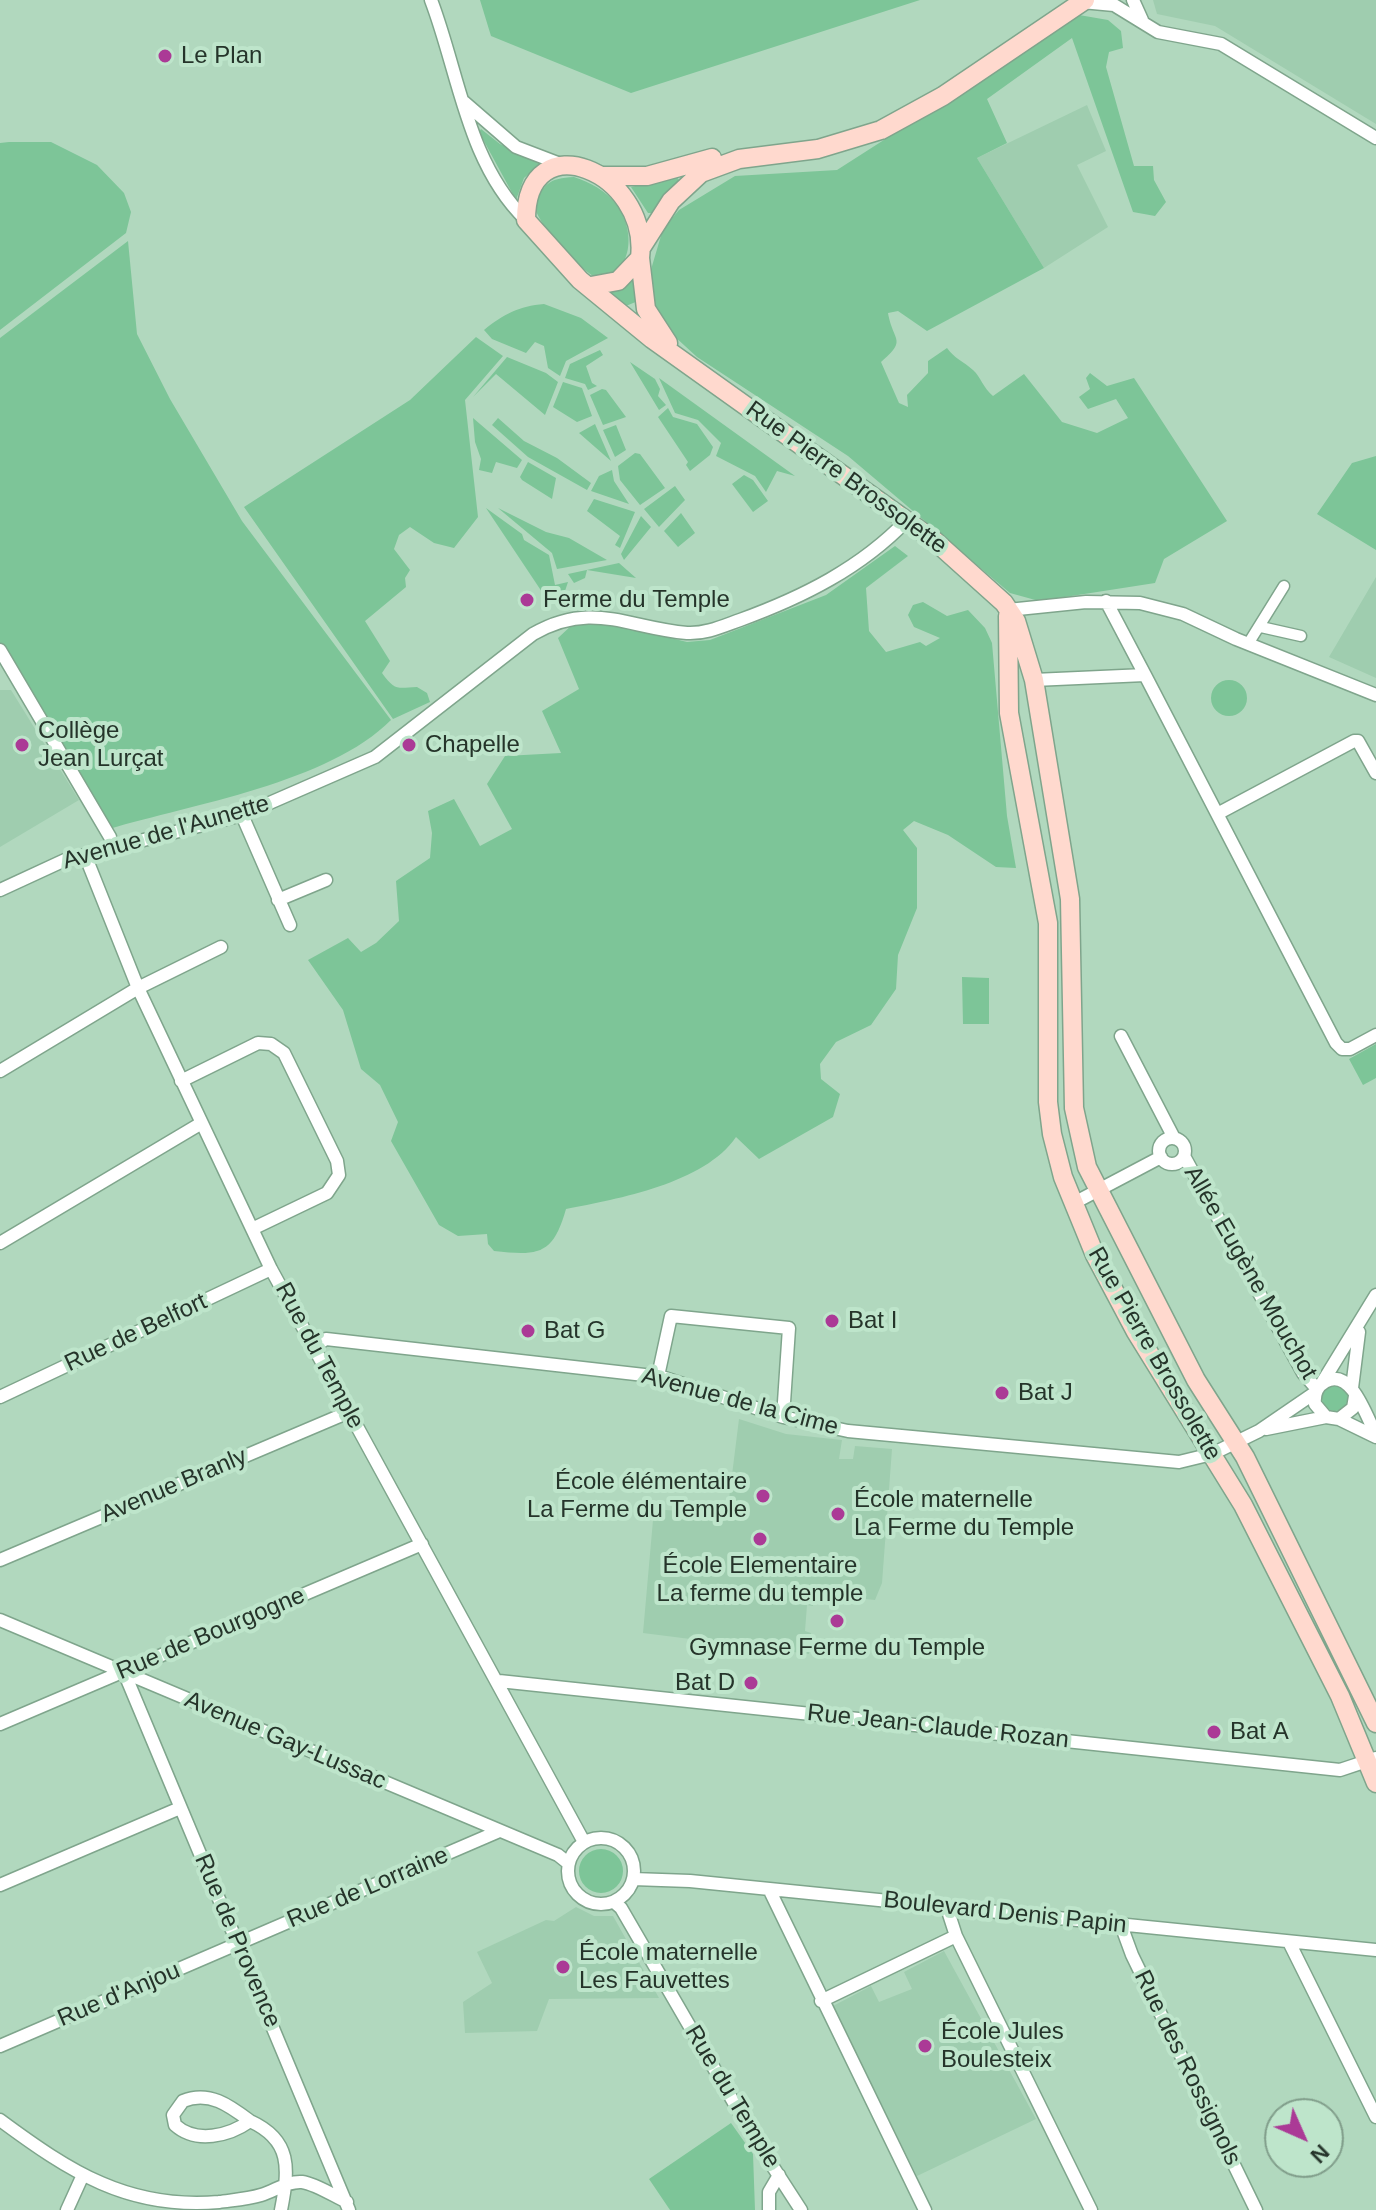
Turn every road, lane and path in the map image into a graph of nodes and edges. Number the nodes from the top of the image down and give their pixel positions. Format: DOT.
graph roads {
  1 [pos="431,0"];
  2 [pos="1133,0"];
  3 [pos="1079,1"];
  4 [pos="1144,23"];
  5 [pos="459,97"];
  6 [pos="1376,138"];
  7 [pos="563,165"];
  8 [pos="604,176"];
  9 [pos="526,220"];
  10 [pos="641,253"];
  11 [pos="591,286"];
  12 [pos="677,355"];
  13 [pos="907,520"];
  14 [pos="1284,586"];
  15 [pos="1106,601"];
  16 [pos="1008,610"];
  17 [pos="1261,627"];
  18 [pos="1301,636"];
  19 [pos="1248,644"];
  20 [pos="0,650"];
  21 [pos="1145,675"];
  22 [pos="1034,680"];
  23 [pos="1376,695"];
  24 [pos="1376,773"];
  25 [pos="1219,813"];
  26 [pos="242,815"];
  27 [pos="110,837"];
  28 [pos="85,855"];
  29 [pos="326,880"];
  30 [pos="0,890"];
  31 [pos="278,900"];
  32 [pos="290,925"];
  33 [pos="221,947"];
  34 [pos="138,988"];
  35 [pos="1376,1035"];
  36 [pos="1121,1036"];
  37 [pos="0,1071"];
  38 [pos="181,1081"];
  39 [pos="200,1124"];
  40 [pos="1174,1138"];
  41 [pos="1184,1156"];
  42 [pos="1161,1157"];
  43 [pos="1098,1192"];
  44 [pos="1072,1204"];
  45 [pos="252,1229"];
  46 [pos="0,1243"];
  47 [pos="271,1269"];
  48 [pos="1376,1295"];
  49 [pos="1361,1321"];
  50 [pos="314,1346"];
  51 [pos="658,1376"];
  52 [pos="1318,1388"];
  53 [pos="1353,1392"];
  54 [pos="0,1397"];
  55 [pos="349,1412"];
  56 [pos="783,1417"];
  57 [pos="1332,1418"];
  58 [pos="1259,1431"];
  59 [pos="1376,1436"];
  60 [pos="1236,1441"];
  61 [pos="1212,1454"];
  62 [pos="422,1544"];
  63 [pos="0,1560"];
  64 [pos="0,1620"];
  65 [pos="124,1672"];
  66 [pos="499,1681"];
  67 [pos="1376,1723"];
  68 [pos="0,1724"];
  69 [pos="1371,1760"];
  70 [pos="1376,1783"];
  71 [pos="180,1808"];
  72 [pos="497,1832"];
  73 [pos="584,1842"];
  74 [pos="568,1863"];
  75 [pos="633,1879"];
  76 [pos="0,1885"];
  77 [pos="769,1889"];
  78 [pos="614,1902"];
  79 [pos="947,1908"];
  80 [pos="1121,1925"];
  81 [pos="956,1936"];
  82 [pos="1289,1942"];
  83 [pos="239,1944"];
  84 [pos="1376,1950"];
  85 [pos="821,2001"];
  86 [pos="0,2046"];
  87 [pos="1376,2117"];
  88 [pos="0,2120"];
  89 [pos="250,2121"];
  90 [pos="779,2175"];
  91 [pos="82,2177"];
  92 [pos="287,2184"];
  93 [pos="348,2206"];
  94 [pos="68,2209"];
  95 [pos="281,2210"];
  96 [pos="769,2210"];
  97 [pos="801,2210"];
  98 [pos="925,2210"];
  99 [pos="1091,2210"];
  100 [pos="1256,2210"];
  1 -- 5 [label="street"];
  2 -- 4 [label="street"];
  3 -- 4 [label="street"];
  3 -- 8 [label="main road"];
  3 -- 10 [label="main road"];
  4 -- 6 [label="street"];
  5 -- 7 [label="street"];
  5 -- 9 [label="street"];
  7 -- 8 [label="main road"];
  7 -- 9 [label="main road"];
  8 -- 10 [label="main road"];
  9 -- 11 [label="main road"];
  10 -- 11 [label="main road"];
  10 -- 12 [label="main road, Rue Pierre Brossolette"];
  11 -- 12 [label="main road, Rue Pierre Brossolette"];
  12 -- 13 [label="main road, Rue Pierre Brossolette"];
  13 -- 16 [label="main road, Rue Pierre Brossolette"];
  13 -- 26 [label="street, Avenue de l'Aunette"];
  14 -- 17 [label="street"];
  15 -- 16 [label="street"];
  15 -- 19 [label="street"];
  15 -- 21 [label="street"];
  16 -- 22 [label="main road, Rue Pierre Brossolette"];
  16 -- 44 [label="main road, Rue Pierre Brossolette"];
  17 -- 18 [label="street"];
  17 -- 19 [label="street"];
  19 -- 23 [label="street"];
  20 -- 27 [label="street"];
  21 -- 22 [label="street"];
  21 -- 25 [label="street"];
  22 -- 43 [label="main road, Rue Pierre Brossolette"];
  24 -- 25 [label="street"];
  25 -- 35 [label="street"];
  26 -- 28 [label="street, Avenue de l'Aunette"];
  26 -- 31 [label="street"];
  28 -- 30 [label="street, Avenue de l'Aunette"];
  28 -- 34 [label="street, Rue du Temple"];
  29 -- 31 [label="street"];
  31 -- 32 [label="street"];
  33 -- 34 [label="street"];
  34 -- 37 [label="street"];
  34 -- 38 [label="street, Rue du Temple"];
  36 -- 40 [label="street, Allée Eugène Mouchot"];
  38 -- 39 [label="street, Rue du Temple"];
  38 -- 45 [label="street"];
  39 -- 45 [label="street, Rue du Temple"];
  39 -- 46 [label="street"];
  40 -- 41 [label="street, Allée Eugène Mouchot"];
  40 -- 42 [label="street, Allée Eugène Mouchot"];
  41 -- 42 [label="street, Allée Eugène Mouchot"];
  41 -- 52 [label="street, Allée Eugène Mouchot"];
  42 -- 43 [label="street"];
  43 -- 44 [label="street"];
  43 -- 60 [label="main road, Rue Pierre Brossolette"];
  44 -- 61 [label="main road, Rue Pierre Brossolette"];
  45 -- 47 [label="street, Rue du Temple"];
  47 -- 50 [label="street, Rue du Temple"];
  47 -- 54 [label="street, Rue de Belfort"];
  48 -- 49 [label="street"];
  49 -- 52 [label="street"];
  49 -- 53 [label="street"];
  50 -- 51 [label="street, Avenue de la Cime"];
  50 -- 55 [label="street, Rue du Temple"];
  51 -- 56 [label="street, Avenue de la Cime"];
  51 -- 56 [label="street"];
  52 -- 53 [label="street"];
  52 -- 57 [label="street"];
  52 -- 58 [label="street"];
  53 -- 57 [label="street"];
  53 -- 59 [label="street"];
  55 -- 62 [label="street, Rue du Temple"];
  55 -- 63 [label="street, Avenue Branly"];
  56 -- 61 [label="street, Avenue de la Cime"];
  57 -- 58 [label="street"];
  57 -- 59 [label="street"];
  58 -- 60 [label="street, Avenue de la Cime"];
  60 -- 61 [label="street, Avenue de la Cime"];
  60 -- 67 [label="main road, Rue Pierre Brossolette"];
  61 -- 69 [label="main road, Rue Pierre Brossolette"];
  62 -- 65 [label="street, Rue de Bourgogne"];
  62 -- 66 [label="street, Rue du Temple"];
  64 -- 65 [label="street, Avenue Gay-Lussac"];
  65 -- 68 [label="street, Rue de Bourgogne"];
  65 -- 71 [label="street, Rue de Provence"];
  65 -- 72 [label="street, Avenue Gay-Lussac"];
  66 -- 69 [label="street, Rue Jean-Claude Rozan"];
  66 -- 73 [label="street, Rue du Temple"];
  69 -- 70 [label="main road, Rue Pierre Brossolette"];
  71 -- 76 [label="street"];
  71 -- 83 [label="street, Rue de Provence"];
  72 -- 74 [label="street, Avenue Gay-Lussac"];
  72 -- 83 [label="street, Rue de Lorraine"];
  73 -- 74 [label="street"];
  73 -- 75 [label="street"];
  74 -- 78 [label="street"];
  75 -- 77 [label="street, Boulevard Denis Papin"];
  75 -- 78 [label="street"];
  77 -- 79 [label="street, Boulevard Denis Papin"];
  77 -- 85 [label="street"];
  78 -- 90 [label="street, Rue du Temple"];
  79 -- 80 [label="street, Boulevard Denis Papin"];
  79 -- 81 [label="street"];
  80 -- 82 [label="street, Boulevard Denis Papin"];
  80 -- 100 [label="street, Rue des Rossignols"];
  81 -- 85 [label="street"];
  81 -- 99 [label="street"];
  82 -- 84 [label="street, Boulevard Denis Papin"];
  82 -- 87 [label="street"];
  83 -- 86 [label="street, Rue d'Anjou"];
  83 -- 93 [label="street, Rue de Provence"];
  85 -- 98 [label="street"];
  88 -- 91 [label="street"];
  89 -- 89 [label="street"];
  89 -- 92 [label="street"];
  90 -- 96 [label="street"];
  90 -- 97 [label="street, Rue du Temple"];
  91 -- 92 [label="street"];
  91 -- 94 [label="street"];
  92 -- 93 [label="street"];
  92 -- 95 [label="street"];
}
